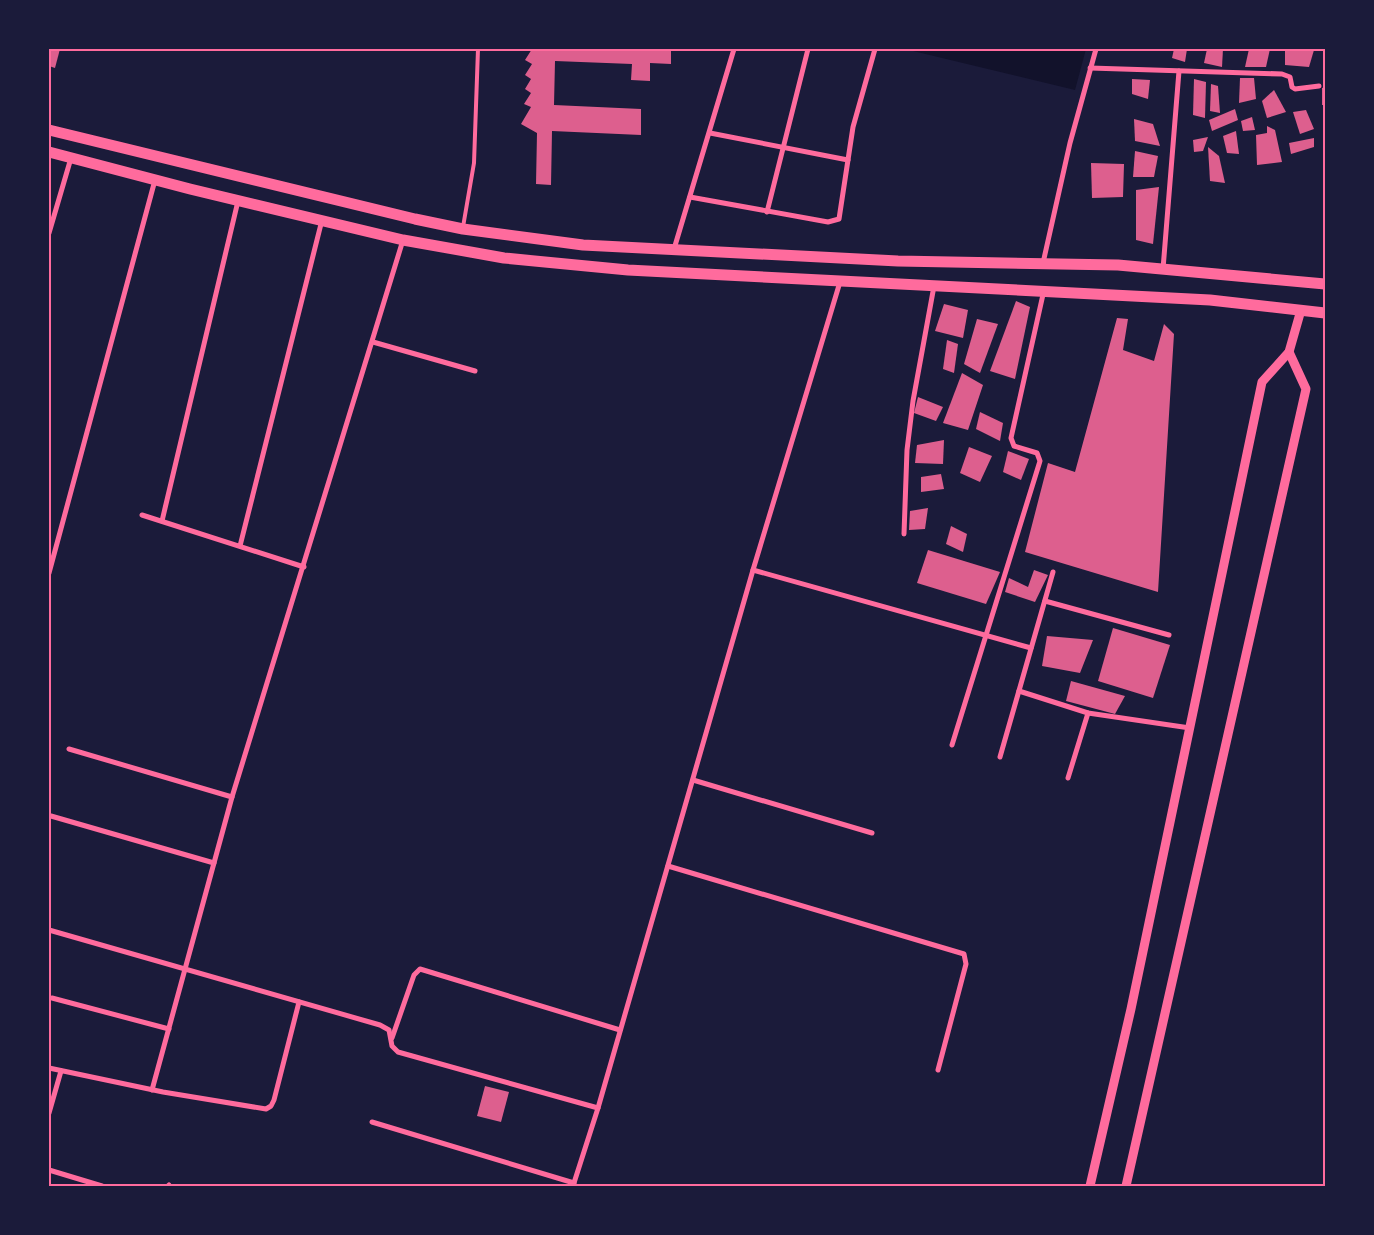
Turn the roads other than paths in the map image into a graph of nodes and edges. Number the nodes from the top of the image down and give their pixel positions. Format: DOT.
graph roads {
  1 [pos="478,49"];
  2 [pos="734,49"];
  3 [pos="808,49"];
  4 [pos="875,49"];
  5 [pos="1096,49"];
  6 [pos="1090,68"];
  7 [pos="1180,71"];
  8 [pos="1319,86"];
  9 [pos="49,130"];
  10 [pos="710,132"];
  11 [pos="782,146"];
  12 [pos="49,152"];
  13 [pos="71,157"];
  14 [pos="848,160"];
  15 [pos="155,180"];
  16 [pos="690,197"];
  17 [pos="238,200"];
  18 [pos="767,212"];
  19 [pos="322,220"];
  20 [pos="463,229"];
  21 [pos="49,233"];
  22 [pos="403,240"];
  23 [pos="674,250"];
  24 [pos="1043,263"];
  25 [pos="1163,269"];
  26 [pos="840,282"];
  27 [pos="1325,284"];
  28 [pos="934,285"];
  29 [pos="1044,290"];
  30 [pos="1301,310"];
  31 [pos="1325,313"];
  32 [pos="373,342"];
  33 [pos="1289,352"];
  34 [pos="475,371"];
  35 [pos="142,515"];
  36 [pos="162,521"];
  37 [pos="904,534"];
  38 [pos="240,546"];
  39 [pos="304,567"];
  40 [pos="753,570"];
  41 [pos="1053,572"];
  42 [pos="49,573"];
  43 [pos="1045,601"];
  44 [pos="985,634"];
  45 [pos="1169,635"];
  46 [pos="1031,648"];
  47 [pos="1018,692"];
  48 [pos="1088,713"];
  49 [pos="1190,728"];
  50 [pos="952,745"];
  51 [pos="69,749"];
  52 [pos="1000,757"];
  53 [pos="1068,778"];
  54 [pos="693,780"];
  55 [pos="232,797"];
  56 [pos="51,816"];
  57 [pos="872,833"];
  58 [pos="214,863"];
  59 [pos="668,866"];
  60 [pos="49,930"];
  61 [pos="186,970"];
  62 [pos="52,998"];
  63 [pos="299,1002"];
  64 [pos="169,1029"];
  65 [pos="620,1030"];
  66 [pos="391,1041"];
  67 [pos="49,1068"];
  68 [pos="938,1070"];
  69 [pos="61,1072"];
  70 [pos="152,1090"];
  71 [pos="598,1108"];
  72 [pos="49,1113"];
  73 [pos="372,1122"];
  74 [pos="49,1170"];
  75 [pos="574,1185"];
  76 [pos="102,1186"];
  77 [pos="1090,1186"];
  78 [pos="1126,1186"];
  1 -- 20 [label="lane"];
  2 -- 10 [label="street"];
  3 -- 11 [label="street"];
  4 -- 14 [label="street"];
  5 -- 6 [label="street"];
  6 -- 7 [label="street"];
  6 -- 24 [label="street"];
  7 -- 8 [label="street"];
  7 -- 25 [label="street"];
  9 -- 20 [label="main road"];
  10 -- 11 [label="street"];
  10 -- 16 [label="street"];
  11 -- 14 [label="street"];
  11 -- 18 [label="street"];
  12 -- 13 [label="main road"];
  13 -- 15 [label="main road"];
  13 -- 21 [label="street"];
  14 -- 18 [label="street"];
  15 -- 17 [label="main road"];
  15 -- 42 [label="street"];
  16 -- 18 [label="street"];
  16 -- 23 [label="street"];
  17 -- 19 [label="main road"];
  17 -- 36 [label="street"];
  19 -- 22 [label="main road"];
  19 -- 38 [label="street"];
  20 -- 23 [label="main road"];
  22 -- 26 [label="main road"];
  22 -- 32 [label="street"];
  23 -- 24 [label="main road"];
  24 -- 25 [label="main road"];
  25 -- 27 [label="main road"];
  26 -- 28 [label="main road"];
  26 -- 40 [label="street"];
  28 -- 29 [label="main road"];
  28 -- 37 [label="street"];
  29 -- 30 [label="main road"];
  29 -- 44 [label="street"];
  30 -- 31 [label="main road"];
  30 -- 33 [label="street"];
  32 -- 34 [label="street"];
  32 -- 39 [label="street"];
  33 -- 49 [label="street"];
  33 -- 78 [label="street"];
  35 -- 36 [label="street"];
  36 -- 38 [label="street"];
  38 -- 39 [label="street"];
  39 -- 55 [label="street"];
  40 -- 44 [label="street"];
  40 -- 54 [label="street"];
  41 -- 43 [label="street"];
  43 -- 45 [label="street"];
  43 -- 46 [label="street"];
  44 -- 46 [label="street"];
  44 -- 50 [label="street"];
  46 -- 47 [label="street"];
  47 -- 48 [label="street"];
  47 -- 52 [label="street"];
  48 -- 49 [label="street"];
  48 -- 53 [label="street"];
  49 -- 77 [label="street"];
  51 -- 55 [label="street"];
  54 -- 57 [label="street"];
  54 -- 59 [label="street"];
  55 -- 58 [label="street"];
  56 -- 58 [label="street"];
  58 -- 61 [label="street"];
  59 -- 65 [label="street"];
  59 -- 68 [label="street"];
  60 -- 61 [label="street"];
  61 -- 63 [label="street"];
  61 -- 64 [label="street"];
  62 -- 64 [label="street"];
  63 -- 66 [label="street"];
  63 -- 70 [label="street"];
  64 -- 70 [label="street"];
  65 -- 66 [label="street"];
  65 -- 71 [label="street"];
  66 -- 71 [label="street"];
  67 -- 69 [label="street"];
  69 -- 70 [label="street"];
  69 -- 72 [label="street"];
  71 -- 75 [label="street"];
  73 -- 75 [label="street"];
  74 -- 76 [label="street"];
}
